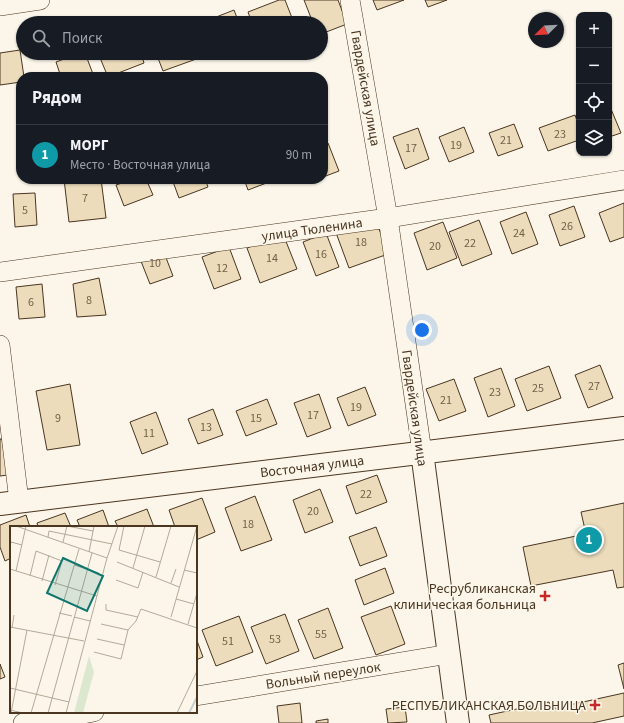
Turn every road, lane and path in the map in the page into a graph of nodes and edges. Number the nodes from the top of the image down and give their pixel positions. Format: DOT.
graph roads {
  1 [pos="40,0"];
  2 [pos="350,0"];
  3 [pos="0,6"];
  4 [pos="624,180"];
  5 [pos="388,218"];
  6 [pos="0,272"];
  7 [pos="0,345"];
  8 [pos="624,428"];
  9 [pos="422,452"];
  10 [pos="10,503"];
  11 [pos="449,654"];
  12 [pos="197,696"];
  13 [pos="89,713"];
  14 [pos="48,721"];
  15 [pos="23,723"];
  16 [pos="458,723"];
  1 -- 3 [label="street"];
  2 -- 5 [label="street, Гвардейская улица"];
  4 -- 5 [label="street, улица Тюленина"];
  5 -- 6 [label="street, улица Тюленина"];
  5 -- 9 [label="street, Гвардейская улица"];
  7 -- 10 [label="street"];
  8 -- 9 [label="street, Восточная улица"];
  9 -- 10 [label="street, Восточная улица"];
  9 -- 11 [label="street, Гвардейская улица"];
  11 -- 12 [label="street, Вольный переулок"];
  11 -- 16 [label="street, Гвардейская улица"];
  13 -- 14 [label="street"];
  14 -- 15 [label="street"];
}
